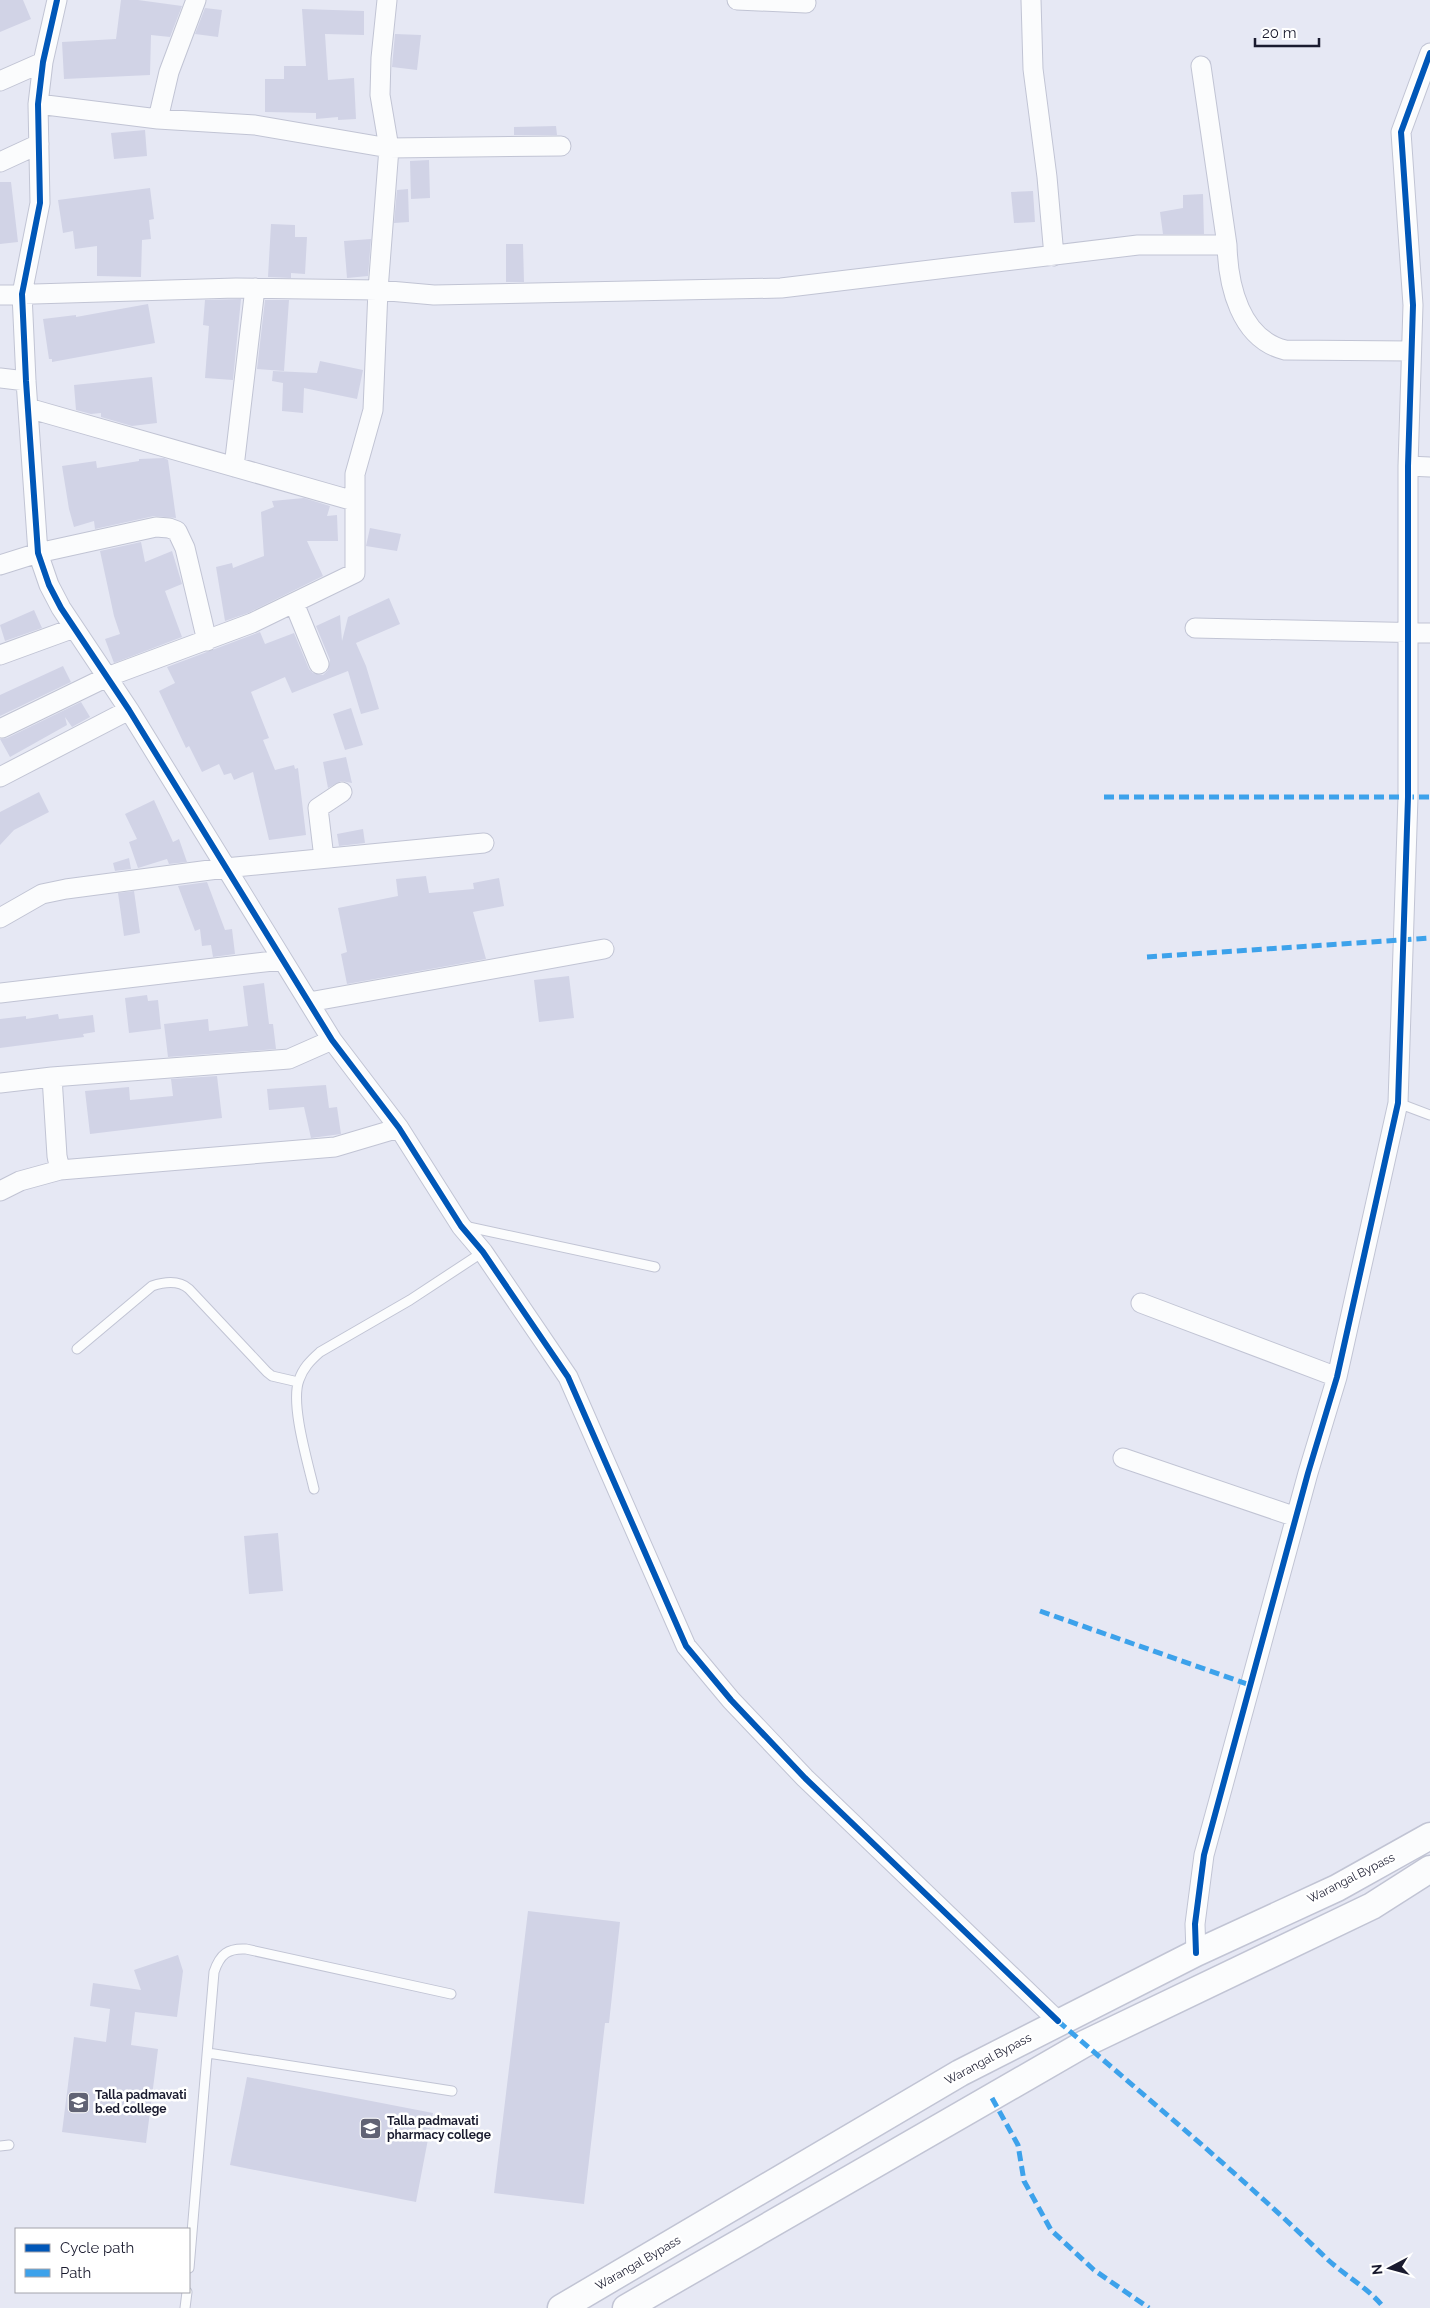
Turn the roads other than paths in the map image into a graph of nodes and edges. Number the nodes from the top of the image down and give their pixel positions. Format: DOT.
graph roads {
  1 [pos="57,0"];
  2 [pos="196,0"];
  3 [pos="386,0"];
  4 [pos="738,0"];
  5 [pos="1031,0"];
  6 [pos="806,3"];
  7 [pos="1430,53"];
  8 [pos="43,62"];
  9 [pos="1201,66"];
  10 [pos="0,81"];
  11 [pos="38,104"];
  12 [pos="158,119"];
  13 [pos="39,144"];
  14 [pos="560,146"];
  15 [pos="389,148"];
  16 [pos="0,162"];
  17 [pos="1227,245"];
  18 [pos="1054,256"];
  19 [pos="255,288"];
  20 [pos="378,290"];
  21 [pos="22,294"];
  22 [pos="0,295"];
  23 [pos="1422,305"];
  24 [pos="1411,351"];
  25 [pos="0,378"];
  26 [pos="26,381"];
  27 [pos="28,408"];
  28 [pos="1408,466"];
  29 [pos="1430,466"];
  30 [pos="234,467"];
  31 [pos="354,502"];
  32 [pos="38,554"];
  33 [pos="0,566"];
  34 [pos="294,603"];
  35 [pos="74,628"];
  36 [pos="1195,628"];
  37 [pos="1408,633"];
  38 [pos="1430,633"];
  39 [pos="206,641"];
  40 [pos="0,655"];
  41 [pos="319,664"];
  42 [pos="107,677"];
  43 [pos="129,710"];
  44 [pos="2,728"];
  45 [pos="0,777"];
  46 [pos="342,792"];
  47 [pos="484,843"];
  48 [pos="324,858"];
  49 [pos="225,868"];
  50 [pos="0,918"];
  51 [pos="604,949"];
  52 [pos="282,960"];
  53 [pos="0,993"];
  54 [pos="310,1002"];
  55 [pos="332,1040"];
  56 [pos="52,1077"];
  57 [pos="0,1083"];
  58 [pos="1398,1103"];
  59 [pos="1430,1115"];
  60 [pos="399,1128"];
  61 [pos="60,1170"];
  62 [pos="0,1191"];
  63 [pos="461,1226"];
  64 [pos="483,1252"];
  65 [pos="655,1267"];
  66 [pos="1141,1303"];
  67 [pos="77,1349"];
  68 [pos="1337,1377"];
  69 [pos="298,1382"];
  70 [pos="1123,1458"];
  71 [pos="314,1489"];
  72 [pos="1296,1517"];
  73 [pos="1430,1836"];
  74 [pos="1430,1869"];
  75 [pos="1196,1953"];
  76 [pos="451,1994"];
  77 [pos="1058,2021"];
  78 [pos="208,2053"];
  79 [pos="452,2091"];
  80 [pos="190,2257"];
  81 [pos="187,2293"];
  82 [pos="185,2308"];
  83 [pos="561,2308"];
  84 [pos="626,2308"];
  1 -- 8 [label="street"];
  2 -- 12 [label="street"];
  3 -- 15 [label="street"];
  4 -- 6 [label="street"];
  5 -- 18 [label="street"];
  7 -- 23 [label="street"];
  8 -- 10 [label="street"];
  8 -- 11 [label="street"];
  9 -- 17 [label="street"];
  11 -- 12 [label="street"];
  11 -- 13 [label="street"];
  12 -- 15 [label="street"];
  13 -- 16 [label="street"];
  13 -- 21 [label="street"];
  14 -- 15 [label="street"];
  15 -- 20 [label="street"];
  17 -- 18 [label="street"];
  17 -- 24 [label="street"];
  18 -- 20 [label="street"];
  19 -- 20 [label="street"];
  19 -- 21 [label="street"];
  19 -- 30 [label="street"];
  20 -- 31 [label="street"];
  21 -- 22 [label="street"];
  21 -- 26 [label="street"];
  23 -- 24 [label="street"];
  24 -- 28 [label="street"];
  25 -- 26 [label="street"];
  26 -- 27 [label="street"];
  27 -- 30 [label="street"];
  27 -- 32 [label="street"];
  28 -- 29 [label="street"];
  28 -- 37 [label="street"];
  30 -- 31 [label="street"];
  31 -- 34 [label="street"];
  32 -- 33 [label="street"];
  32 -- 35 [label="street"];
  32 -- 39 [label="street"];
  34 -- 39 [label="street"];
  34 -- 41 [label="street"];
  35 -- 40 [label="street"];
  35 -- 42 [label="street"];
  36 -- 37 [label="street"];
  37 -- 38 [label="street"];
  37 -- 58 [label="street"];
  39 -- 42 [label="street"];
  42 -- 43 [label="street"];
  42 -- 44 [label="street"];
  43 -- 45 [label="street"];
  43 -- 49 [label="street"];
  46 -- 48 [label="street"];
  47 -- 48 [label="street"];
  48 -- 49 [label="street"];
  49 -- 50 [label="street"];
  49 -- 52 [label="street"];
  51 -- 54 [label="street"];
  52 -- 53 [label="street"];
  52 -- 54 [label="street"];
  54 -- 55 [label="street"];
  55 -- 56 [label="street"];
  55 -- 60 [label="street"];
  56 -- 57 [label="street"];
  56 -- 61 [label="street"];
  58 -- 59 [label="lane"];
  58 -- 68 [label="street"];
  60 -- 61 [label="street"];
  60 -- 63 [label="street"];
  61 -- 62 [label="street"];
  63 -- 64 [label="street"];
  63 -- 65 [label="lane"];
  64 -- 69 [label="lane"];
  64 -- 77 [label="street"];
  66 -- 68 [label="street"];
  67 -- 69 [label="lane"];
  68 -- 72 [label="street"];
  69 -- 71 [label="lane"];
  70 -- 72 [label="street"];
  72 -- 75 [label="street"];
  73 -- 75 [label="main road, Warangal Bypass"];
  74 -- 84 [label="main road"];
  75 -- 77 [label="main road, Warangal Bypass"];
  76 -- 78 [label="lane"];
  77 -- 83 [label="main road, Warangal Bypass"];
  78 -- 79 [label="lane"];
  78 -- 80 [label="lane"];
  81 -- 82 [label="lane"];
}
